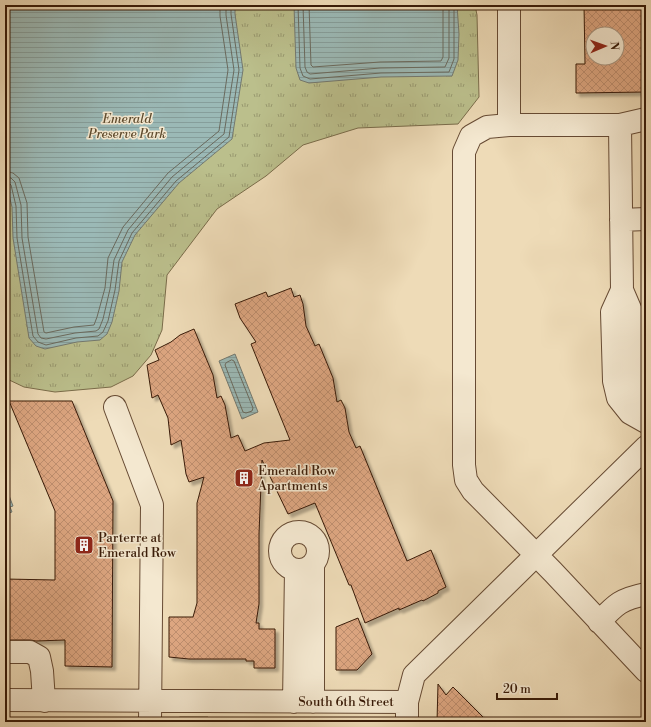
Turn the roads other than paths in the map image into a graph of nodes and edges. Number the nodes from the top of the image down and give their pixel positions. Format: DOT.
graph roads {
  1 [pos="509,5"];
  2 [pos="646,119"];
  3 [pos="620,125"];
  4 [pos="509,126"];
  5 [pos="646,219"];
  6 [pos="621,220"];
  7 [pos="622,290"];
  8 [pos="646,404"];
  9 [pos="115,407"];
  10 [pos="646,422"];
  11 [pos="646,447"];
  12 [pos="536,555"];
  13 [pos="305,567"];
  14 [pos="643,598"];
  15 [pos="599,622"];
  16 [pos="5,652"];
  17 [pos="646,671"];
  18 [pos="5,700"];
  19 [pos="44,701"];
  20 [pos="303,702"];
  21 [pos="150,712"];
  22 [pos="407,712"];
  1 -- 4 [label="street"];
  2 -- 3 [label="street"];
  3 -- 4 [label="street"];
  3 -- 6 [label="street"];
  4 -- 12 [label="street"];
  5 -- 6 [label="street"];
  6 -- 7 [label="street"];
  7 -- 8 [label="street"];
  7 -- 10 [label="street"];
  9 -- 21 [label="street"];
  11 -- 12 [label="street, South 6th Street"];
  12 -- 15 [label="street"];
  12 -- 22 [label="street, South 6th Street"];
  13 -- 20 [label="street"];
  14 -- 15 [label="street"];
  15 -- 17 [label="street"];
  16 -- 19 [label="street"];
  18 -- 19 [label="street, South 6th Street"];
  19 -- 21 [label="street, South 6th Street"];
  20 -- 21 [label="street, South 6th Street"];
  20 -- 22 [label="street, South 6th Street"];
}
